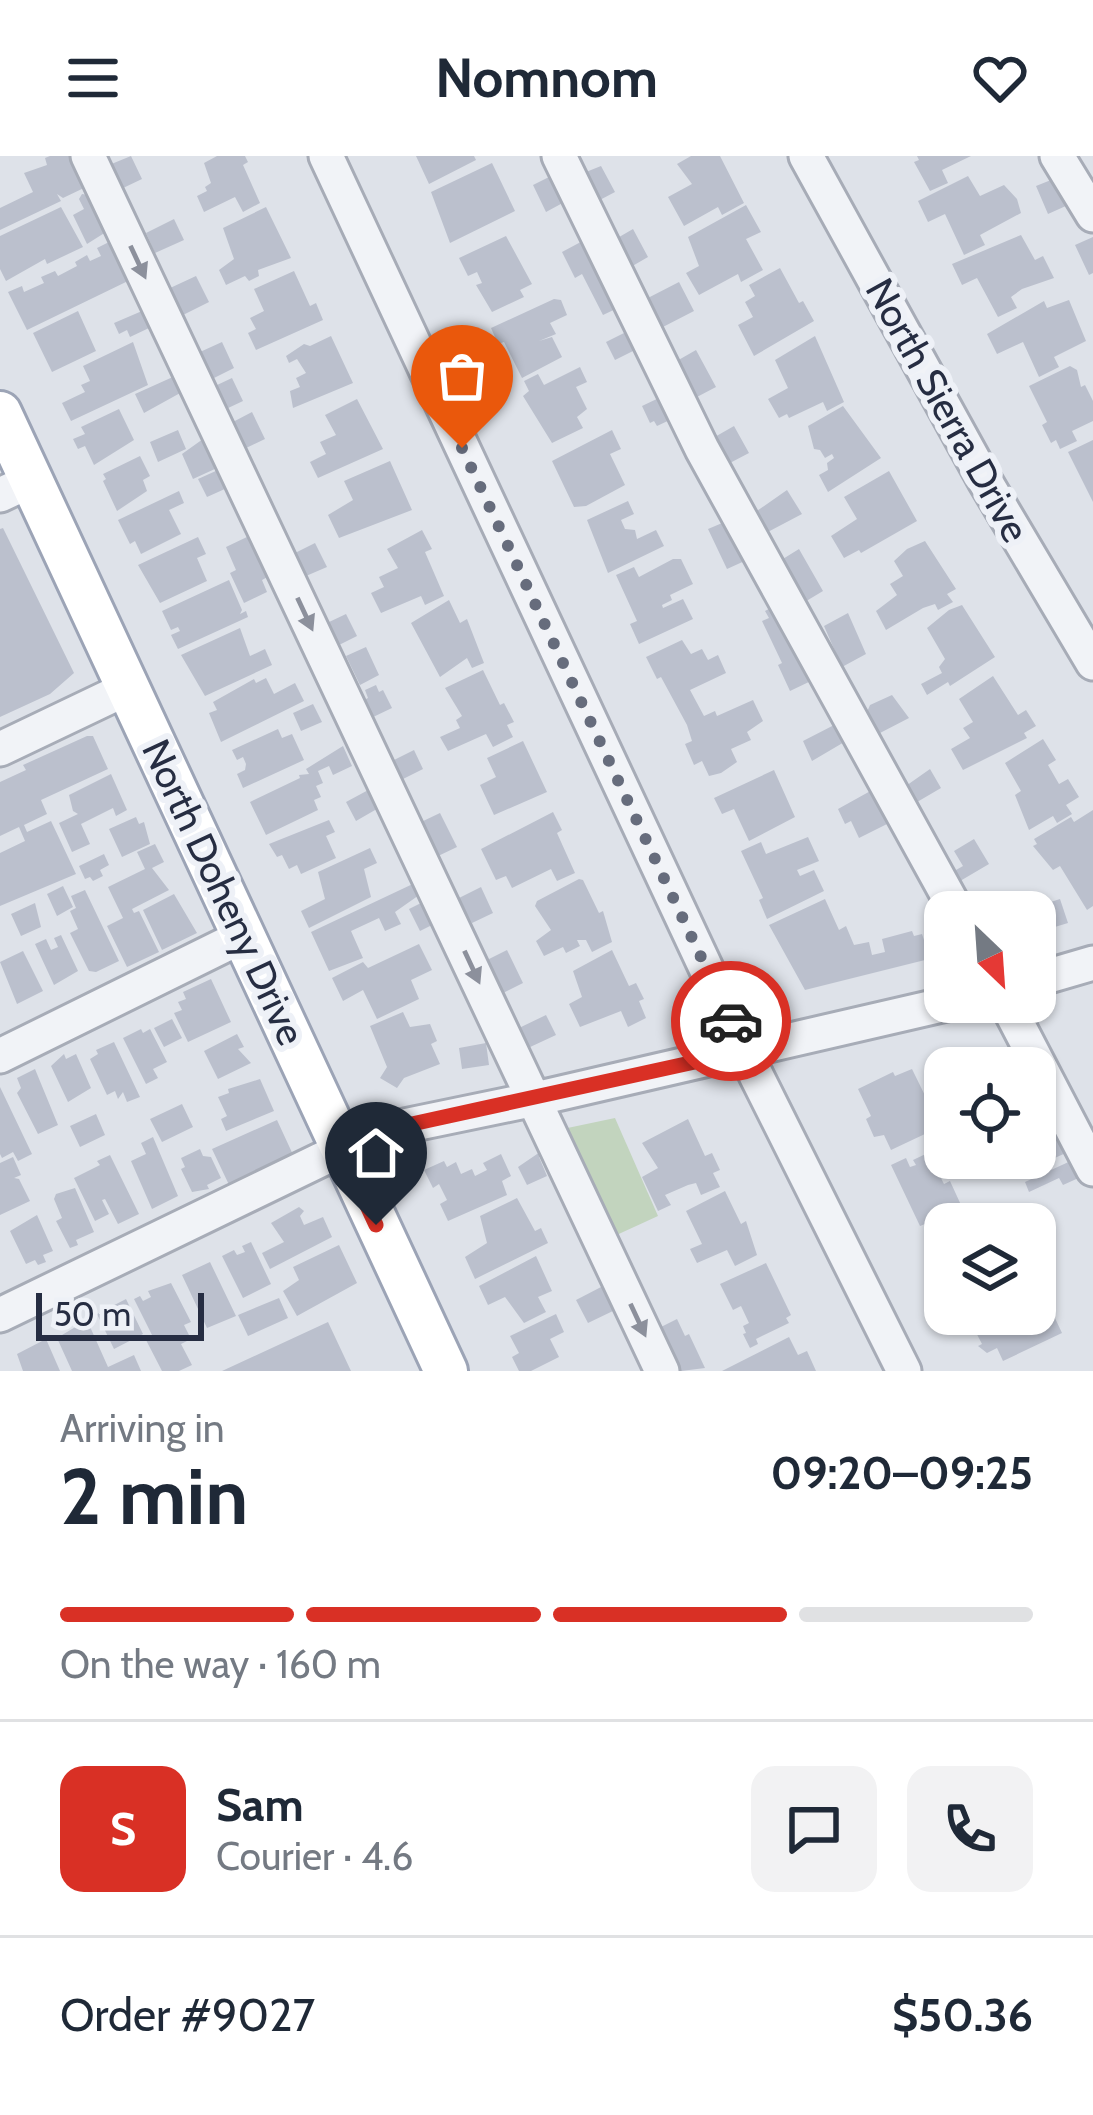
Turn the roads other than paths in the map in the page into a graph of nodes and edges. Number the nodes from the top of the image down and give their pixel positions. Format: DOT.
graph roads {
  1 [pos="88,156"];
  2 [pos="326,156"];
  3 [pos="559,156"];
  4 [pos="806,156"];
  5 [pos="1058,156"];
  6 [pos="1093,215"];
  7 [pos="0,413"];
  8 [pos="16,488"];
  9 [pos="1093,663"];
  10 [pos="130,687"];
  11 [pos="0,749"];
  12 [pos="945,891"];
  13 [pos="245,935"];
  14 [pos="1093,963"];
  15 [pos="1056,974"];
  16 [pos="924,1009"];
  17 [pos="1017,1023"];
  18 [pos="745,1051"];
  19 [pos="0,1056"];
  20 [pos="535,1099"];
  21 [pos="342,1152"];
  22 [pos="1093,1169"];
  23 [pos="0,1315"];
  24 [pos="446,1371"];
  25 [pos="662,1371"];
  26 [pos="904,1371"];
  1 -- 20 [label="street, one-way"];
  2 -- 18 [label="street"];
  3 -- 12 [label="street"];
  4 -- 9 [label="street, North Sierra Drive"];
  5 -- 6 [label="street"];
  7 -- 8 [label="main road, North Doheny Drive"];
  8 -- 10 [label="main road, North Doheny Drive"];
  10 -- 11 [label="street"];
  10 -- 13 [label="main road, North Doheny Drive"];
  13 -- 19 [label="street"];
  13 -- 21 [label="main road, North Doheny Drive"];
  14 -- 15 [label="street"];
  16 -- 18 [label="street"];
  17 -- 22 [label="street"];
  18 -- 20 [label="street"];
  18 -- 26 [label="street"];
  20 -- 21 [label="street"];
  20 -- 25 [label="street, one-way"];
  21 -- 23 [label="street"];
  21 -- 24 [label="main road, North Doheny Drive"];
}
